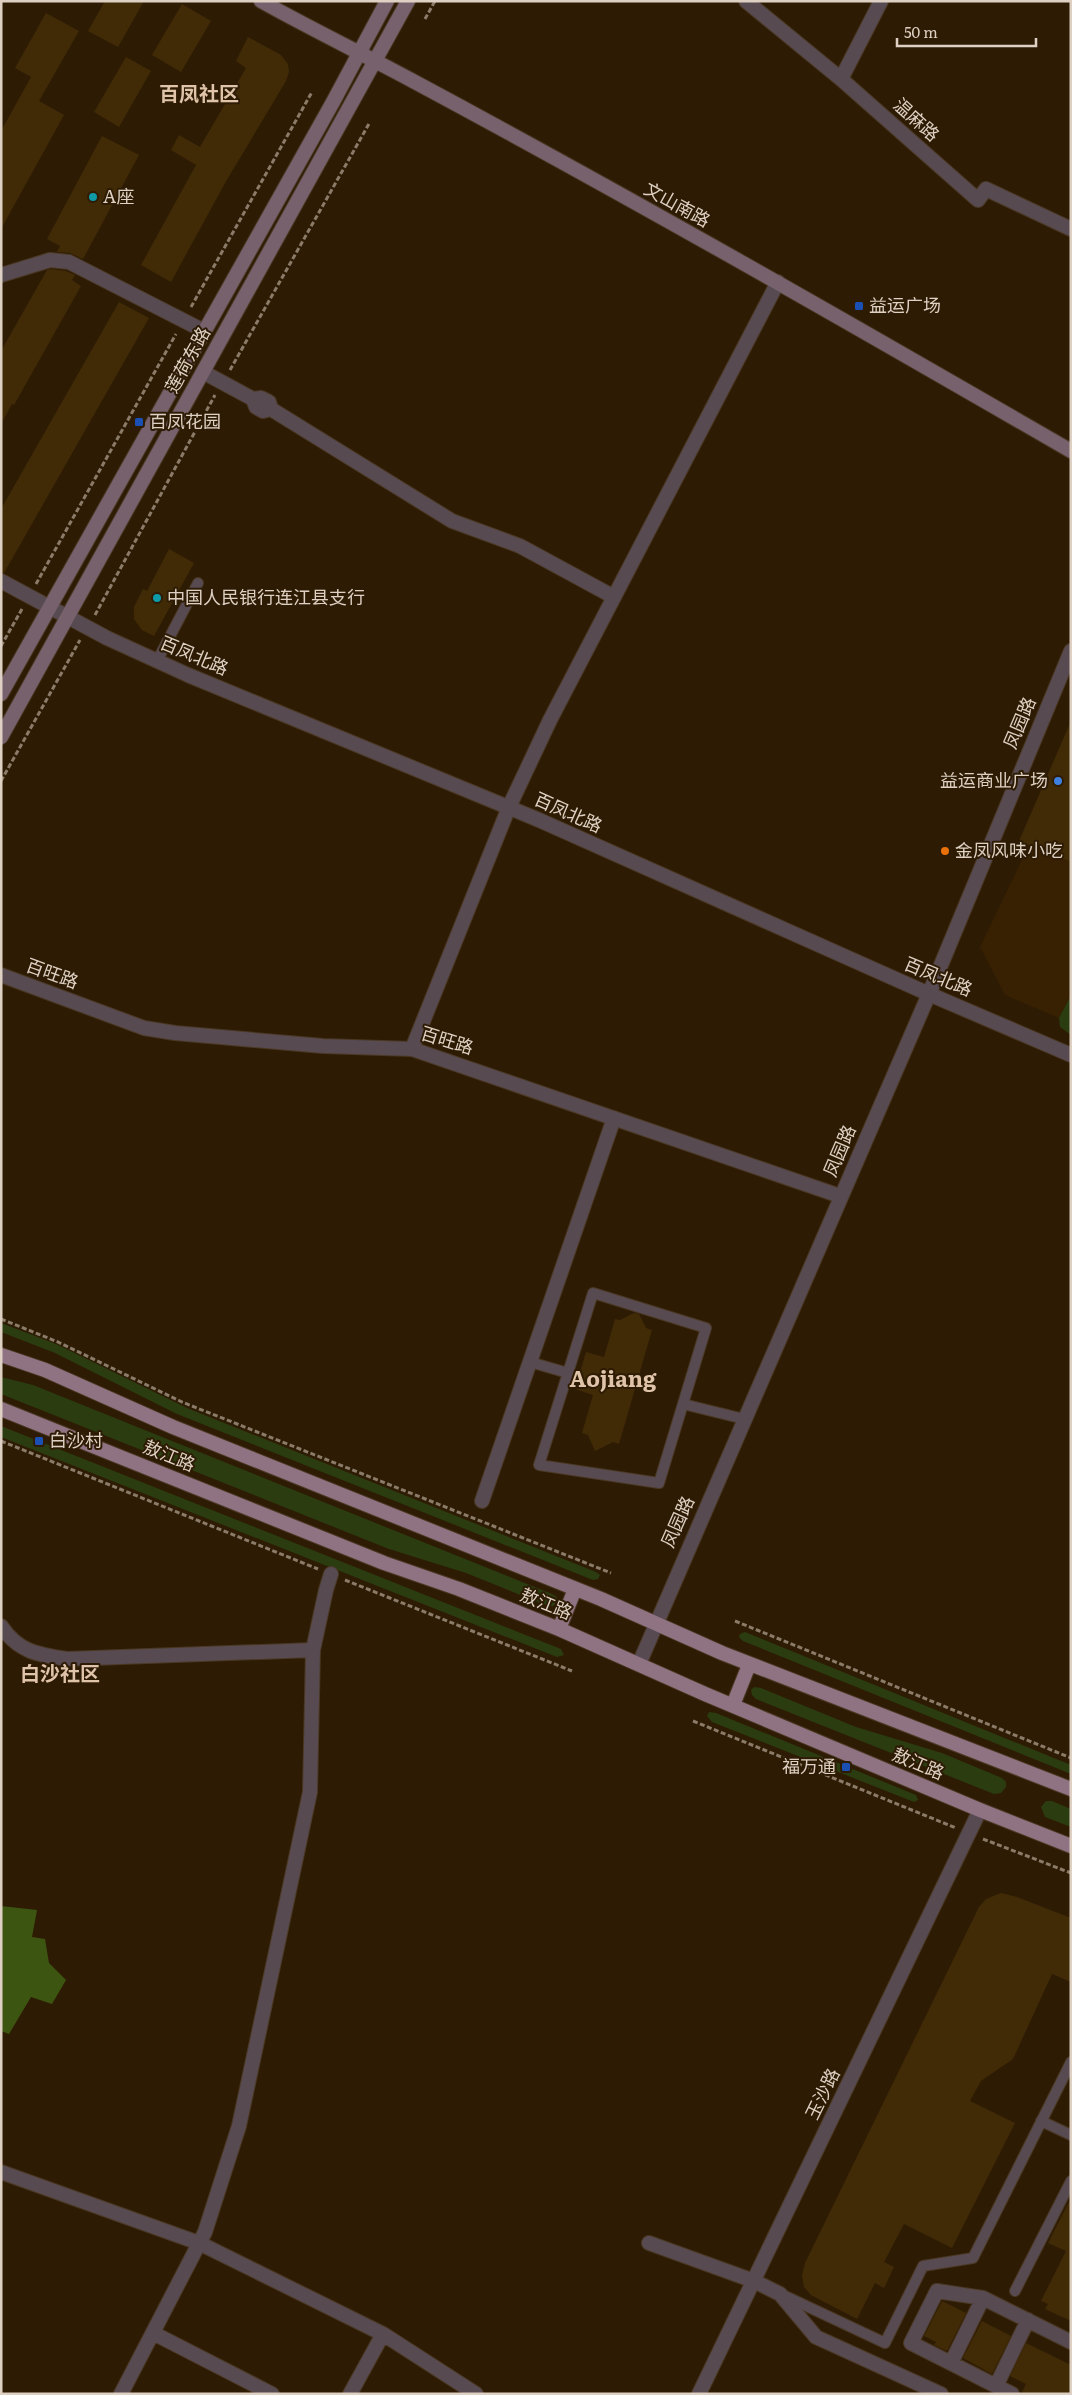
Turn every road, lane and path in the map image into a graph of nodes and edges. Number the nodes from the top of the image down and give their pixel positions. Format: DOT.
graph roads {
  1 [pos="261,1"];
  2 [pos="387,1"];
  3 [pos="408,1"];
  4 [pos="435,1"];
  5 [pos="746,1"];
  6 [pos="880,1"];
  7 [pos="425,19"];
  8 [pos="359,54"];
  9 [pos="376,62"];
  10 [pos="841,78"];
  11 [pos="312,92"];
  12 [pos="370,122"];
  13 [pos="1071,229"];
  14 [pos="1,275"];
  15 [pos="778,282"];
  16 [pos="184,320"];
  17 [pos="204,331"];
  18 [pos="203,372"];
  19 [pos="222,382"];
  20 [pos="1071,451"];
  21 [pos="1,581"];
  22 [pos="198,583"];
  23 [pos="29,596"];
  24 [pos="614,598"];
  25 [pos="49,607"];
  26 [pos="68,617"];
  27 [pos="87,628"];
  28 [pos="1,646"];
  29 [pos="1071,651"];
  30 [pos="157,661"];
  31 [pos="1,694"];
  32 [pos="1,737"];
  33 [pos="1,781"];
  34 [pos="509,807"];
  35 [pos="1,975"];
  36 [pos="929,994"];
  37 [pos="412,1049"];
  38 [pos="1071,1055"];
  39 [pos="614,1118"];
  40 [pos="840,1196"];
  41 [pos="1,1320"];
  42 [pos="1,1355"];
  43 [pos="530,1362"];
  44 [pos="568,1373"];
  45 [pos="683,1404"];
  46 [pos="1,1409"];
  47 [pos="744,1419"];
  48 [pos="1,1441"];
  49 [pos="482,1501"];
  50 [pos="332,1574"];
  51 [pos="611,1574"];
  52 [pos="575,1588"];
  53 [pos="735,1621"];
  54 [pos="656,1624"];
  55 [pos="1,1626"];
  56 [pos="559,1629"];
  57 [pos="312,1650"];
  58 [pos="639,1664"];
  59 [pos="749,1664"];
  60 [pos="572,1671"];
  61 [pos="733,1705"];
  62 [pos="693,1721"];
  63 [pos="1071,1758"];
  64 [pos="1071,1789"];
  65 [pos="980,1810"];
  66 [pos="970,1834"];
  67 [pos="1071,1846"];
  68 [pos="1071,1873"];
  69 [pos="1071,2062"];
  70 [pos="1041,2120"];
  71 [pos="1071,2135"];
  72 [pos="1,2172"];
  73 [pos="1071,2181"];
  74 [pos="649,2242"];
  75 [pos="199,2243"];
  76 [pos="754,2282"];
  77 [pos="1015,2292"];
  78 [pos="780,2294"];
  79 [pos="983,2298"];
  80 [pos="1028,2320"];
  81 [pos="152,2332"];
  82 [pos="382,2334"];
  83 [pos="1071,2342"];
  84 [pos="951,2363"];
  85 [pos="996,2386"];
  86 [pos="121,2394"];
  87 [pos="272,2394"];
  88 [pos="350,2394"];
  89 [pos="476,2394"];
  90 [pos="699,2394"];
  91 [pos="941,2394"];
  92 [pos="1012,2394"];
  1 -- 8 [label="main road, 文山南路"];
  2 -- 8 [label="main road, 莲荷东路"];
  3 -- 9 [label="main road, 莲荷东路"];
  4 -- 7 [label="path"];
  5 -- 10 [label="street, 温麻路"];
  6 -- 10 [label="street"];
  8 -- 9 [label="main road, 文山南路"];
  8 -- 17 [label="main road, 莲荷东路"];
  9 -- 15 [label="main road, 文山南路"];
  9 -- 18 [label="main road, 莲荷东路"];
  10 -- 13 [label="street, 温麻路"];
  11 -- 16 [label="path"];
  12 -- 19 [label="path"];
  14 -- 16 [label="street"];
  15 -- 20 [label="main road, 文山南路"];
  15 -- 24 [label="street"];
  16 -- 17 [label="street"];
  16 -- 23 [label="path"];
  17 -- 25 [label="main road, 莲荷东路"];
  18 -- 19 [label="street"];
  18 -- 26 [label="main road, 莲荷东路"];
  19 -- 24 [label="street"];
  19 -- 27 [label="path"];
  21 -- 23 [label="street, 百凤北路"];
  22 -- 30 [label="lane"];
  23 -- 25 [label="street, 百凤北路"];
  23 -- 28 [label="path"];
  24 -- 34 [label="street"];
  25 -- 26 [label="street, 百凤北路"];
  25 -- 31 [label="main road, 莲荷东路"];
  26 -- 27 [label="street, 百凤北路"];
  26 -- 32 [label="main road, 莲荷东路"];
  27 -- 30 [label="street, 百凤北路"];
  27 -- 33 [label="path"];
  29 -- 36 [label="street, 凤园路"];
  30 -- 34 [label="street, 百凤北路"];
  34 -- 36 [label="street, 百凤北路"];
  34 -- 37 [label="street"];
  35 -- 37 [label="street, 百旺路"];
  36 -- 38 [label="street, 百凤北路"];
  36 -- 40 [label="street, 凤园路"];
  37 -- 39 [label="street, 百旺路"];
  39 -- 40 [label="street, 百旺路"];
  39 -- 43 [label="street"];
  40 -- 47 [label="street, 凤园路"];
  41 -- 51 [label="path"];
  42 -- 52 [label="main road, 敖江路"];
  43 -- 44 [label="lane"];
  43 -- 49 [label="street"];
  44 -- 45 [label="lane"];
  44 -- 45 [label="lane"];
  45 -- 47 [label="lane"];
  46 -- 56 [label="main road, 敖江路"];
  47 -- 54 [label="street, 凤园路"];
  48 -- 50 [label="path"];
  50 -- 57 [label="street"];
  50 -- 60 [label="path"];
  52 -- 54 [label="main road, 敖江路"];
  52 -- 56 [label="main road"];
  53 -- 63 [label="path"];
  54 -- 58 [label="street, 凤园路"];
  54 -- 59 [label="main road, 敖江路"];
  55 -- 57 [label="street"];
  56 -- 58 [label="main road, 敖江路"];
  57 -- 75 [label="street"];
  58 -- 61 [label="main road, 敖江路"];
  59 -- 61 [label="main road"];
  59 -- 64 [label="main road, 敖江路"];
  61 -- 65 [label="main road, 敖江路"];
  62 -- 66 [label="path"];
  65 -- 66 [label="street, 玉沙路"];
  65 -- 67 [label="main road, 敖江路"];
  66 -- 68 [label="path"];
  66 -- 76 [label="street, 玉沙路"];
  69 -- 70 [label="lane"];
  70 -- 71 [label="lane"];
  70 -- 78 [label="lane"];
  72 -- 75 [label="street"];
  73 -- 77 [label="lane"];
  74 -- 76 [label="street"];
  75 -- 81 [label="street"];
  75 -- 82 [label="street"];
  76 -- 78 [label="street"];
  76 -- 90 [label="street, 玉沙路"];
  78 -- 91 [label="street"];
  79 -- 80 [label="street"];
  79 -- 84 [label="street"];
  79 -- 84 [label="street"];
  80 -- 83 [label="street"];
  80 -- 85 [label="street"];
  81 -- 86 [label="street"];
  81 -- 87 [label="street"];
  82 -- 88 [label="street"];
  82 -- 89 [label="street"];
  84 -- 85 [label="street"];
  85 -- 92 [label="street"];
}
